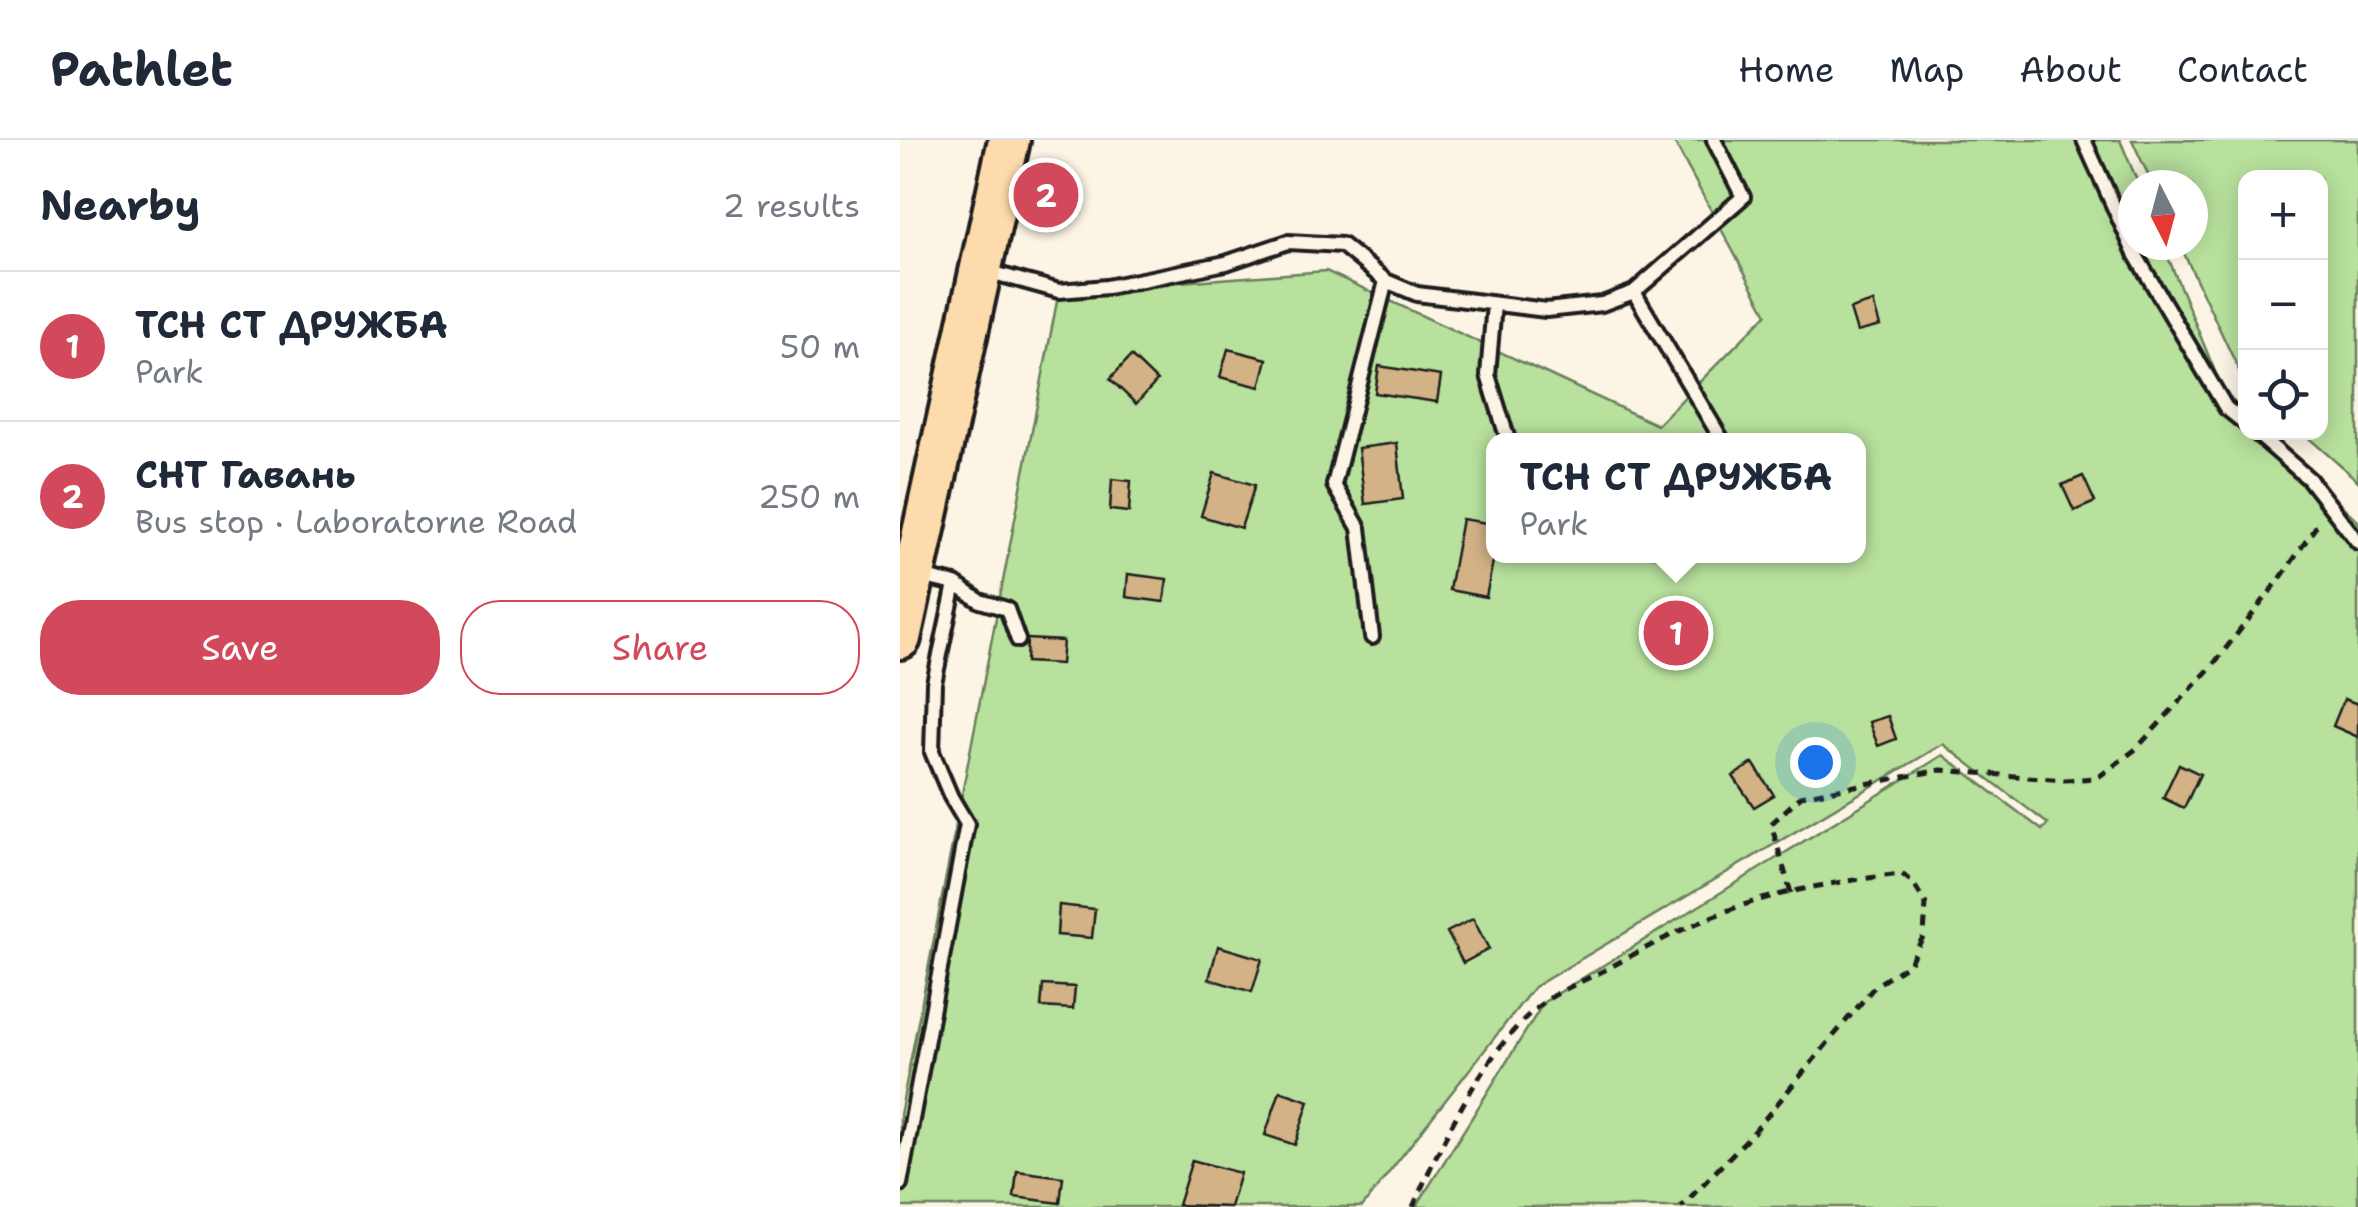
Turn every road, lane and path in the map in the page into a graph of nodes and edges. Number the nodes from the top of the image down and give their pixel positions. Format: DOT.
graph roads {
  1 [pos="1009,140"];
  2 [pos="1714,140"];
  3 [pos="2084,140"];
  4 [pos="981,270"];
  5 [pos="1386,281"];
  6 [pos="1634,292"];
  7 [pos="1494,304"];
  8 [pos="2238,418"];
  9 [pos="1506,433"];
  10 [pos="1718,433"];
  11 [pos="2264,440"];
  12 [pos="2330,506"];
  13 [pos="2358,542"];
  14 [pos="914,574"];
  15 [pos="954,584"];
  16 [pos="1372,637"];
  17 [pos="900,638"];
  18 [pos="1018,640"];
  19 [pos="1791,893"];
  20 [pos="900,1184"];
  21 [pos="1413,1207"];
  22 [pos="1681,1207"];
  1 -- 4 [label="main road"];
  2 -- 6 [label="lane"];
  3 -- 8 [label="lane"];
  4 -- 5 [label="lane"];
  4 -- 14 [label="main road"];
  5 -- 7 [label="lane"];
  5 -- 16 [label="lane"];
  6 -- 7 [label="lane"];
  6 -- 10 [label="lane"];
  7 -- 9 [label="lane"];
  11 -- 12 [label="lane"];
  12 -- 13 [label="lane"];
  12 -- 19 [label="path"];
  14 -- 15 [label="lane"];
  14 -- 17 [label="main road"];
  15 -- 18 [label="lane"];
  15 -- 20 [label="lane"];
  19 -- 21 [label="path"];
  19 -- 22 [label="path"];
}
